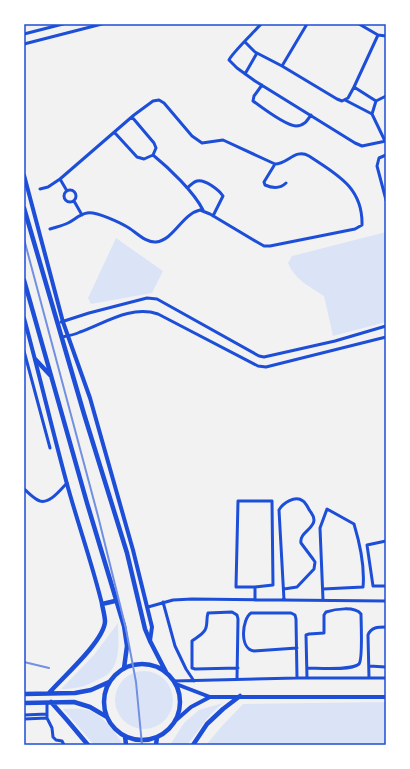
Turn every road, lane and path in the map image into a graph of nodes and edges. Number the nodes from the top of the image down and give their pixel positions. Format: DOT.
graph roads {
  1 [pos="63,24"];
  2 [pos="102,24"];
  3 [pos="261,24"];
  4 [pos="307,24"];
  5 [pos="359,24"];
  6 [pos="97,25"];
  7 [pos="24,34"];
  8 [pos="378,35"];
  9 [pos="386,36"];
  10 [pos="245,42"];
  11 [pos="24,44"];
  12 [pos="257,53"];
  13 [pos="282,66"];
  14 [pos="246,74"];
  15 [pos="262,85"];
  16 [pos="354,87"];
  17 [pos="386,96"];
  18 [pos="345,100"];
  19 [pos="376,101"];
  20 [pos="372,114"];
  21 [pos="311,115"];
  22 [pos="132,117"];
  23 [pos="115,133"];
  24 [pos="386,141"];
  25 [pos="152,155"];
  26 [pos="386,155"];
  27 [pos="275,164"];
  28 [pos="24,175"];
  29 [pos="60,179"];
  30 [pos="286,183"];
  31 [pos="187,188"];
  32 [pos="40,189"];
  33 [pos="67,191"];
  34 [pos="386,200"];
  35 [pos="74,201"];
  36 [pos="24,208"];
  37 [pos="203,210"];
  38 [pos="82,214"];
  39 [pos="213,216"];
  40 [pos="50,229"];
  41 [pos="24,280"];
  42 [pos="24,318"];
  43 [pos="63,322"];
  44 [pos="57,323"];
  45 [pos="386,326"];
  46 [pos="68,336"];
  47 [pos="62,337"];
  48 [pos="386,337"];
  49 [pos="24,351"];
  50 [pos="36,360"];
  51 [pos="51,376"];
  52 [pos="50,448"];
  53 [pos="67,483"];
  54 [pos="24,489"];
  55 [pos="386,541"];
  56 [pos="386,586"];
  57 [pos="255,587"];
  58 [pos="284,589"];
  59 [pos="323,589"];
  60 [pos="255,600"];
  61 [pos="284,600"];
  62 [pos="323,600"];
  63 [pos="115,601"];
  64 [pos="386,601"];
  65 [pos="163,602"];
  66 [pos="102,604"];
  67 [pos="148,607"];
  68 [pos="386,627"];
  69 [pos="150,641"];
  70 [pos="297,648"];
  71 [pos="369,666"];
  72 [pos="386,667"];
  73 [pos="124,668"];
  74 [pos="238,668"];
  75 [pos="307,668"];
  76 [pos="166,672"];
  77 [pos="297,678"];
  78 [pos="307,678"];
  79 [pos="369,678"];
  80 [pos="386,678"];
  81 [pos="237,679"];
  82 [pos="194,680"];
  83 [pos="109,682"];
  84 [pos="175,682"];
  85 [pos="50,693"];
  86 [pos="24,694"];
  87 [pos="240,696"];
  88 [pos="210,697"];
  89 [pos="386,697"];
  90 [pos="49,702"];
  91 [pos="24,703"];
  92 [pos="47,714"];
  93 [pos="24,715"];
  94 [pos="107,717"];
  95 [pos="47,718"];
  96 [pos="24,719"];
  97 [pos="175,721"];
  98 [pos="125,736"];
  99 [pos="156,737"];
  100 [pos="64,745"];
  101 [pos="88,745"];
  102 [pos="126,745"];
  103 [pos="156,745"];
  104 [pos="193,745"];
  1 -- 7 [label="street"];
  2 -- 6 [label="street"];
  3 -- 10 [label="street"];
  4 -- 13 [label="street"];
  5 -- 8 [label="street"];
  6 -- 11 [label="street"];
  8 -- 9 [label="street"];
  8 -- 16 [label="street"];
  10 -- 12 [label="street"];
  10 -- 14 [label="street"];
  12 -- 13 [label="street"];
  12 -- 14 [label="street"];
  13 -- 18 [label="street"];
  14 -- 15 [label="street"];
  15 -- 21 [label="street"];
  15 -- 21 [label="street"];
  16 -- 18 [label="street"];
  16 -- 19 [label="street"];
  17 -- 19 [label="street"];
  18 -- 20 [label="street"];
  19 -- 20 [label="street"];
  20 -- 24 [label="street"];
  21 -- 24 [label="street"];
  22 -- 23 [label="street"];
  22 -- 25 [label="street"];
  22 -- 27 [label="street"];
  23 -- 25 [label="street"];
  23 -- 29 [label="street"];
  25 -- 31 [label="street"];
  26 -- 34 [label="street"];
  27 -- 30 [label="street"];
  27 -- 39 [label="street"];
  28 -- 43 [label="street"];
  29 -- 32 [label="street"];
  29 -- 33 [label="street"];
  31 -- 37 [label="street"];
  31 -- 39 [label="street"];
  33 -- 35 [label="street"];
  33 -- 35 [label="street"];
  35 -- 38 [label="street"];
  36 -- 44 [label="main road"];
  37 -- 38 [label="street"];
  37 -- 39 [label="street"];
  38 -- 40 [label="street"];
  41 -- 51 [label="main road"];
  42 -- 50 [label="street"];
  43 -- 44 [label="street"];
  43 -- 45 [label="street"];
  43 -- 46 [label="street"];
  44 -- 47 [label="main road"];
  46 -- 47 [label="street"];
  46 -- 48 [label="street"];
  46 -- 67 [label="street"];
  47 -- 69 [label="main road"];
  49 -- 52 [label="street"];
  50 -- 51 [label="main road"];
  50 -- 53 [label="street"];
  51 -- 63 [label="main road"];
  53 -- 54 [label="street"];
  53 -- 66 [label="street"];
  55 -- 56 [label="street"];
  57 -- 57 [label="street"];
  57 -- 60 [label="street"];
  58 -- 58 [label="street"];
  58 -- 61 [label="street"];
  59 -- 59 [label="street"];
  59 -- 62 [label="street"];
  60 -- 61 [label="street"];
  60 -- 65 [label="street"];
  61 -- 62 [label="street"];
  62 -- 64 [label="street"];
  63 -- 66 [label="main road"];
  63 -- 73 [label="main road"];
  65 -- 67 [label="street"];
  65 -- 82 [label="street"];
  66 -- 85 [label="main road"];
  67 -- 69 [label="street"];
  68 -- 71 [label="street"];
  69 -- 76 [label="main road"];
  70 -- 70 [label="street"];
  70 -- 77 [label="street"];
  71 -- 72 [label="street"];
  71 -- 79 [label="street"];
  73 -- 76 [label="main road"];
  73 -- 83 [label="main road"];
  74 -- 74 [label="street"];
  74 -- 81 [label="street"];
  75 -- 75 [label="street"];
  75 -- 78 [label="street"];
  76 -- 84 [label="main road"];
  77 -- 78 [label="street"];
  77 -- 81 [label="street"];
  78 -- 79 [label="street"];
  79 -- 80 [label="street"];
  81 -- 82 [label="street"];
  82 -- 84 [label="street"];
  83 -- 85 [label="main road"];
  83 -- 94 [label="main road"];
  84 -- 88 [label="street"];
  84 -- 97 [label="main road"];
  85 -- 86 [label="main road"];
  87 -- 88 [label="street"];
  87 -- 89 [label="street"];
  87 -- 104 [label="main road"];
  88 -- 97 [label="street"];
  90 -- 91 [label="main road"];
  90 -- 92 [label="street"];
  90 -- 94 [label="main road"];
  90 -- 101 [label="main road"];
  92 -- 93 [label="street"];
  92 -- 95 [label="street"];
  94 -- 98 [label="main road"];
  95 -- 96 [label="street"];
  95 -- 100 [label="street"];
  97 -- 99 [label="main road"];
  98 -- 99 [label="main road"];
  98 -- 102 [label="main road"];
  99 -- 103 [label="main road"];
}
